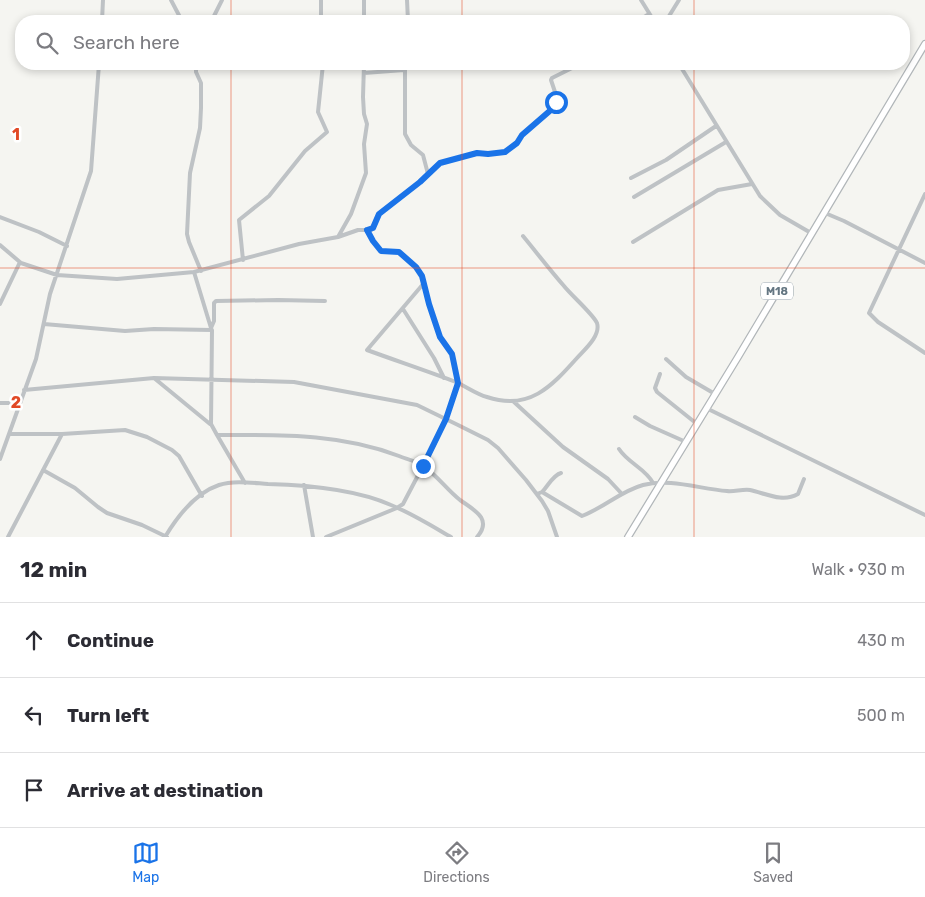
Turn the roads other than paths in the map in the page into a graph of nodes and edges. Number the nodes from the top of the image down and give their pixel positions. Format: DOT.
graph roads {
  1 [pos="103,0"];
  2 [pos="171,0"];
  3 [pos="222,0"];
  4 [pos="321,0"];
  5 [pos="364,0"];
  6 [pos="407,0"];
  7 [pos="641,0"];
  8 [pos="679,0"];
  9 [pos="649,14"];
  10 [pos="102,15"];
  11 [pos="179,15"];
  12 [pos="214,15"];
  13 [pos="321,15"];
  14 [pos="364,15"];
  15 [pos="408,15"];
  16 [pos="670,15"];
  17 [pos="924,46"];
  18 [pos="99,70"];
  19 [pos="198,70"];
  20 [pos="322,70"];
  21 [pos="404,70"];
  22 [pos="568,70"];
  23 [pos="683,70"];
  24 [pos="910,70"];
  25 [pos="910,70"];
  26 [pos="364,73"];
  27 [pos="716,126"];
  28 [pos="726,142"];
  29 [pos="428,174"];
  30 [pos="632,178"];
  31 [pos="752,184"];
  32 [pos="925,194"];
  33 [pos="634,197"];
  34 [pos="825,213"];
  35 [pos="0,217"];
  36 [pos="367,230"];
  37 [pos="811,233"];
  38 [pos="524,236"];
  39 [pos="338,237"];
  40 [pos="633,242"];
  41 [pos="0,245"];
  42 [pos="67,246"];
  43 [pos="899,249"];
  44 [pos="243,260"];
  45 [pos="20,262"];
  46 [pos="925,263"];
  47 [pos="201,270"];
  48 [pos="194,272"];
  49 [pos="57,275"];
  50 [pos="424,283"];
  51 [pos="325,301"];
  52 [pos="0,304"];
  53 [pos="403,308"];
  54 [pos="44,324"];
  55 [pos="212,329"];
  56 [pos="925,353"];
  57 [pos="666,359"];
  58 [pos="660,374"];
  59 [pos="154,378"];
  60 [pos="444,378"];
  61 [pos="211,379"];
  62 [pos="458,383"];
  63 [pos="24,390"];
  64 [pos="715,394"];
  65 [pos="514,402"];
  66 [pos="0,403"];
  67 [pos="19,403"];
  68 [pos="706,408"];
  69 [pos="635,417"];
  70 [pos="446,419"];
  71 [pos="211,424"];
  72 [pos="697,424"];
  73 [pos="9,434"];
  74 [pos="62,434"];
  75 [pos="217,434"];
  76 [pos="686,442"];
  77 [pos="619,450"];
  78 [pos="0,459"];
  79 [pos="423,466"];
  80 [pos="43,470"];
  81 [pos="562,473"];
  82 [pos="804,479"];
  83 [pos="662,482"];
  84 [pos="246,483"];
  85 [pos="653,483"];
  86 [pos="304,485"];
  87 [pos="540,493"];
  88 [pos="622,494"];
  89 [pos="202,496"];
  90 [pos="397,508"];
  91 [pos="925,515"];
  92 [pos="8,537"];
  93 [pos="166,537"];
  94 [pos="314,537"];
  95 [pos="326,537"];
  96 [pos="451,537"];
  97 [pos="477,537"];
  98 [pos="557,537"];
  99 [pos="628,537"];
  1 -- 10 [label="street"];
  2 -- 11 [label="street"];
  3 -- 12 [label="street"];
  4 -- 13 [label="street"];
  5 -- 14 [label="street"];
  6 -- 15 [label="street"];
  7 -- 9 [label="street"];
  8 -- 16 [label="street"];
  17 -- 25 [label="main road, M18"];
  18 -- 42 [label="street"];
  19 -- 47 [label="street"];
  20 -- 44 [label="street"];
  21 -- 26 [label="street"];
  21 -- 29 [label="street"];
  22 -- 29 [label="street"];
  23 -- 27 [label="street"];
  24 -- 34 [label="main road, M18"];
  26 -- 39 [label="street"];
  27 -- 28 [label="street"];
  27 -- 30 [label="street"];
  28 -- 31 [label="street"];
  28 -- 33 [label="street"];
  29 -- 36 [label="street"];
  31 -- 37 [label="street"];
  31 -- 40 [label="street"];
  32 -- 43 [label="street"];
  34 -- 37 [label="main road, M18"];
  34 -- 43 [label="street"];
  35 -- 42 [label="street"];
  36 -- 39 [label="street"];
  36 -- 50 [label="street"];
  37 -- 64 [label="main road, M18"];
  38 -- 65 [label="street"];
  39 -- 44 [label="street"];
  41 -- 45 [label="street"];
  42 -- 49 [label="street"];
  43 -- 46 [label="street"];
  43 -- 56 [label="street"];
  44 -- 47 [label="street"];
  45 -- 49 [label="street"];
  45 -- 52 [label="street"];
  47 -- 48 [label="street"];
  48 -- 49 [label="street"];
  48 -- 55 [label="street"];
  49 -- 54 [label="street"];
  50 -- 53 [label="street"];
  50 -- 62 [label="street"];
  51 -- 55 [label="street"];
  53 -- 60 [label="street"];
  53 -- 60 [label="street"];
  54 -- 55 [label="street"];
  54 -- 63 [label="street"];
  55 -- 61 [label="street"];
  57 -- 64 [label="street"];
  58 -- 72 [label="street"];
  59 -- 61 [label="street"];
  59 -- 63 [label="street"];
  59 -- 71 [label="street"];
  60 -- 62 [label="street"];
  61 -- 70 [label="street"];
  61 -- 71 [label="street"];
  62 -- 65 [label="street"];
  62 -- 70 [label="street"];
  63 -- 67 [label="street"];
  64 -- 68 [label="main road, M18"];
  65 -- 88 [label="street"];
  66 -- 67 [label="street"];
  67 -- 73 [label="street"];
  68 -- 72 [label="main road, M18"];
  68 -- 91 [label="street"];
  69 -- 76 [label="street"];
  70 -- 79 [label="street"];
  70 -- 87 [label="street"];
  71 -- 75 [label="street"];
  72 -- 76 [label="main road, M18"];
  73 -- 74 [label="street"];
  73 -- 78 [label="street"];
  74 -- 80 [label="street"];
  74 -- 89 [label="street"];
  75 -- 79 [label="street"];
  75 -- 84 [label="street"];
  76 -- 83 [label="main road, M18"];
  77 -- 85 [label="street"];
  79 -- 90 [label="street"];
  79 -- 97 [label="street"];
  80 -- 92 [label="street"];
  80 -- 93 [label="street"];
  81 -- 87 [label="street"];
  82 -- 83 [label="street"];
  83 -- 85 [label="street"];
  83 -- 99 [label="main road, M18"];
  84 -- 86 [label="street"];
  84 -- 89 [label="street"];
  85 -- 88 [label="street"];
  86 -- 90 [label="street"];
  86 -- 94 [label="street"];
  87 -- 88 [label="street"];
  87 -- 98 [label="street"];
  89 -- 93 [label="street"];
  90 -- 95 [label="street"];
  90 -- 96 [label="street"];
}
